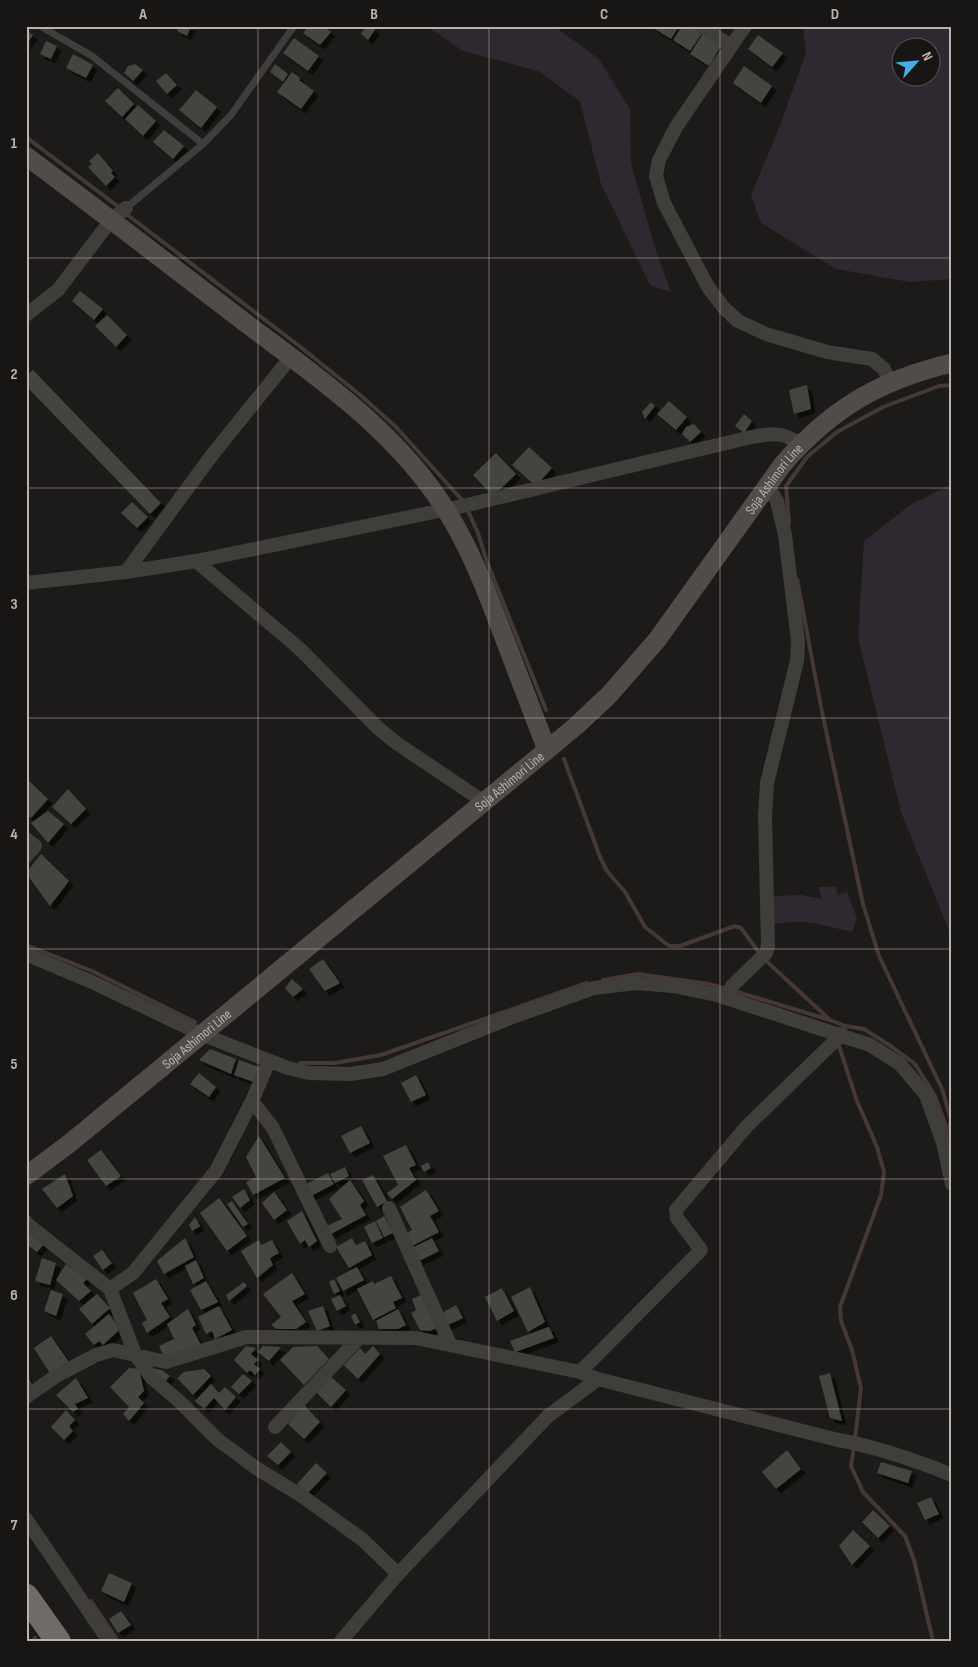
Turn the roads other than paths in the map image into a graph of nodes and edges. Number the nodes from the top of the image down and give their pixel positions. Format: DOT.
graph roads {
  1 [pos="40,26"];
  2 [pos="294,26"];
  3 [pos="701,26"];
  4 [pos="745,26"];
  5 [pos="731,46"];
  6 [pos="203,144"];
  7 [pos="26,156"];
  8 [pos="119,213"];
  9 [pos="26,315"];
  10 [pos="291,357"];
  11 [pos="952,363"];
  12 [pos="890,382"];
  13 [pos="800,444"];
  14 [pos="767,485"];
  15 [pos="460,507"];
  16 [pos="196,561"];
  17 [pos="126,572"];
  18 [pos="26,583"];
  19 [pos="547,750"];
  20 [pos="484,802"];
  21 [pos="26,839"];
  22 [pos="26,856"];
  23 [pos="26,954"];
  24 [pos="729,992"];
  25 [pos="201,1034"];
  26 [pos="842,1034"];
  27 [pos="269,1061"];
  28 [pos="252,1101"];
  29 [pos="26,1176"];
  30 [pos="952,1184"];
  31 [pos="390,1208"];
  32 [pos="26,1222"];
  33 [pos="330,1246"];
  34 [pos="110,1289"];
  35 [pos="359,1338"];
  36 [pos="450,1344"];
  37 [pos="135,1354"];
  38 [pos="580,1372"];
  39 [pos="598,1379"];
  40 [pos="26,1397"];
  41 [pos="275,1426"];
  42 [pos="952,1475"];
  43 [pos="26,1519"];
  44 [pos="398,1574"];
  45 [pos="26,1596"];
  46 [pos="51,1638"];
  47 [pos="109,1641"];
  48 [pos="341,1641"];
  1 -- 6 [label="lane"];
  2 -- 6 [label="lane"];
  3 -- 5 [label="street"];
  4 -- 5 [label="street"];
  5 -- 12 [label="street"];
  6 -- 8 [label="lane"];
  7 -- 8 [label="main road"];
  8 -- 9 [label="street"];
  8 -- 10 [label="main road"];
  10 -- 15 [label="main road"];
  10 -- 17 [label="street"];
  11 -- 12 [label="main road, Soja Ashimori Line"];
  12 -- 13 [label="main road, Soja Ashimori Line"];
  13 -- 14 [label="main road, Soja Ashimori Line"];
  13 -- 15 [label="street"];
  14 -- 19 [label="main road, Soja Ashimori Line"];
  14 -- 24 [label="street"];
  15 -- 16 [label="street"];
  15 -- 19 [label="main road"];
  16 -- 17 [label="street"];
  16 -- 20 [label="street"];
  17 -- 18 [label="street"];
  19 -- 20 [label="main road, Soja Ashimori Line"];
  20 -- 25 [label="main road, Soja Ashimori Line"];
  21 -- 22 [label="street"];
  23 -- 25 [label="street"];
  24 -- 26 [label="street"];
  24 -- 27 [label="street"];
  25 -- 27 [label="street"];
  25 -- 29 [label="main road, Soja Ashimori Line"];
  26 -- 30 [label="street"];
  26 -- 38 [label="street"];
  27 -- 28 [label="street"];
  28 -- 33 [label="street"];
  28 -- 34 [label="street"];
  31 -- 36 [label="street"];
  32 -- 34 [label="street"];
  34 -- 37 [label="street"];
  35 -- 36 [label="street"];
  35 -- 37 [label="street"];
  35 -- 41 [label="street"];
  36 -- 38 [label="street"];
  37 -- 40 [label="street"];
  37 -- 44 [label="street"];
  38 -- 39 [label="street"];
  39 -- 42 [label="street"];
  39 -- 44 [label="street"];
  43 -- 47 [label="street"];
  44 -- 48 [label="street"];
  45 -- 46 [label="highway"];
}
